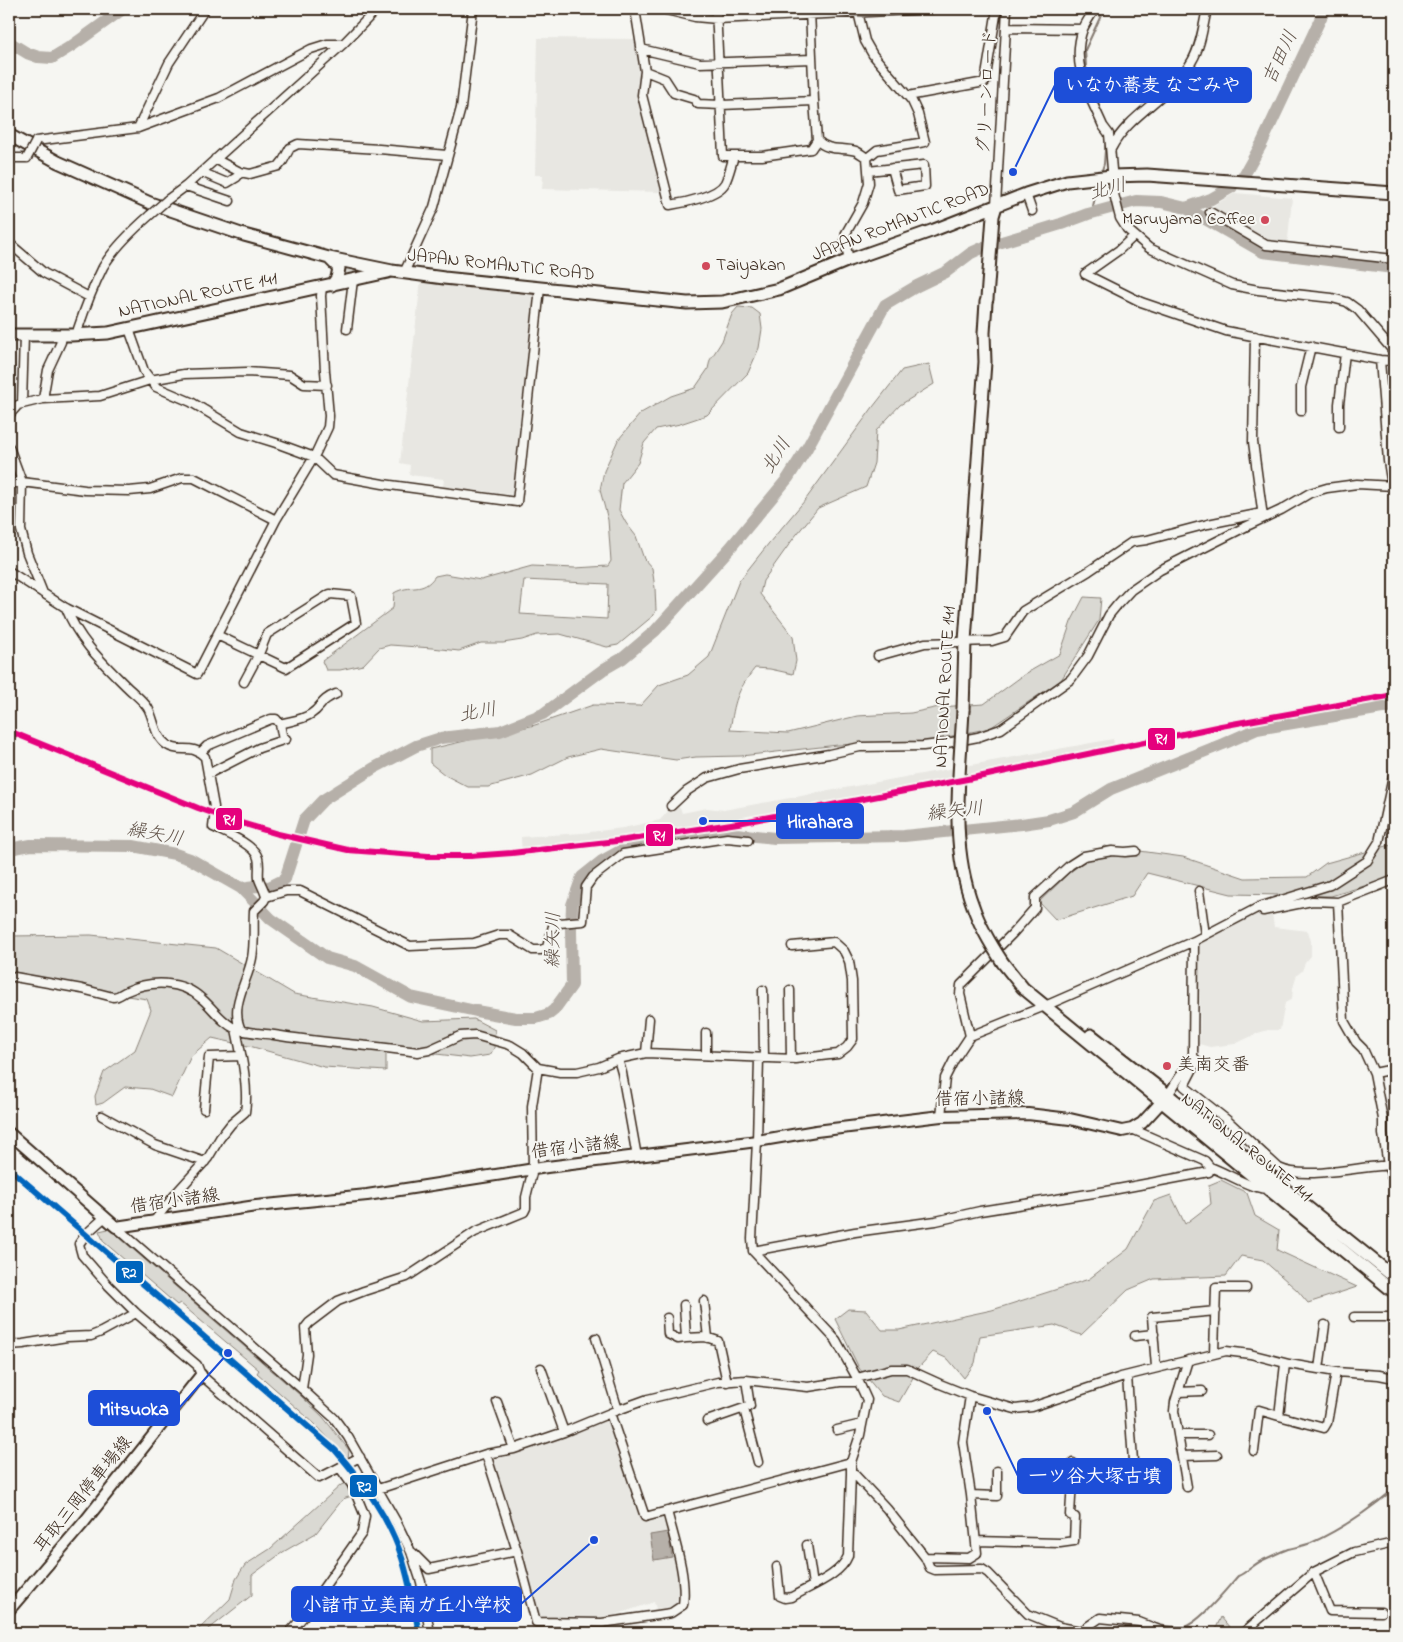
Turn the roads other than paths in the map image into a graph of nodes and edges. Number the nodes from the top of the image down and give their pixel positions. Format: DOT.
graph roads {
  1 [pos="205,9"];
  2 [pos="377,9"];
  3 [pos="473,9"];
  4 [pos="635,9"];
  5 [pos="662,9"];
  6 [pos="716,9"];
  7 [pos="900,9"];
  8 [pos="933,9"];
  9 [pos="997,9"];
  10 [pos="1007,9"];
  11 [pos="1095,9"];
  12 [pos="1206,9"];
  13 [pos="810,11"];
  14 [pos="858,12"];
  15 [pos="717,19"];
  16 [pos="1006,28"];
  17 [pos="1083,29"];
  18 [pos="343,44"];
  19 [pos="642,48"];
  20 [pos="812,59"];
  21 [pos="719,63"];
  22 [pos="645,71"];
  23 [pos="908,96"];
  24 [pos="814,101"];
  25 [pos="721,105"];
  26 [pos="138,128"];
  27 [pos="9,135"];
  28 [pos="817,140"];
  29 [pos="1111,149"];
  30 [pos="447,155"];
  31 [pos="734,156"];
  32 [pos="9,158"];
  33 [pos="215,158"];
  34 [pos="867,158"];
  35 [pos="892,168"];
  36 [pos="868,171"];
  37 [pos="201,172"];
  38 [pos="240,172"];
  39 [pos="1112,176"];
  40 [pos="186,186"];
  41 [pos="1394,193"];
  42 [pos="1026,194"];
  43 [pos="230,202"];
  44 [pos="996,206"];
  45 [pos="1032,210"];
  46 [pos="1210,212"];
  47 [pos="1134,236"];
  48 [pos="9,243"];
  49 [pos="329,258"];
  50 [pos="1394,259"];
  51 [pos="849,260"];
  52 [pos="392,271"];
  53 [pos="404,273"];
  54 [pos="353,280"];
  55 [pos="327,286"];
  56 [pos="540,288"];
  57 [pos="89,297"];
  58 [pos="129,329"];
  59 [pos="347,329"];
  60 [pos="78,334"];
  61 [pos="9,335"];
  62 [pos="24,335"];
  63 [pos="62,335"];
  64 [pos="1255,336"];
  65 [pos="1310,346"];
  66 [pos="1394,352"];
  67 [pos="1345,353"];
  68 [pos="1380,360"];
  69 [pos="1394,361"];
  70 [pos="150,380"];
  71 [pos="327,385"];
  72 [pos="1394,397"];
  73 [pos="1383,398"];
  74 [pos="43,399"];
  75 [pos="22,404"];
  76 [pos="1301,411"];
  77 [pos="9,415"];
  78 [pos="1339,427"];
  79 [pos="1390,440"];
  80 [pos="9,446"];
  81 [pos="314,457"];
  82 [pos="22,482"];
  83 [pos="9,484"];
  84 [pos="1393,486"];
  85 [pos="1262,516"];
  86 [pos="276,520"];
  87 [pos="9,571"];
  88 [pos="43,593"];
  89 [pos="66,608"];
  90 [pos="217,635"];
  91 [pos="965,641"];
  92 [pos="259,654"];
  93 [pos="878,656"];
  94 [pos="244,682"];
  95 [pos="336,694"];
  96 [pos="280,724"];
  97 [pos="201,752"];
  98 [pos="1394,772"];
  99 [pos="208,774"];
  100 [pos="671,806"];
  101 [pos="214,807"];
  102 [pos="214,819"];
  103 [pos="748,840"];
  104 [pos="1136,851"];
  105 [pos="1394,880"];
  106 [pos="1199,891"];
  107 [pos="265,897"];
  108 [pos="1338,902"];
  109 [pos="1259,907"];
  110 [pos="1205,935"];
  111 [pos="1194,941"];
  112 [pos="792,946"];
  113 [pos="9,976"];
  114 [pos="763,990"];
  115 [pos="790,990"];
  116 [pos="1049,1010"];
  117 [pos="649,1019"];
  118 [pos="238,1029"];
  119 [pos="706,1033"];
  120 [pos="970,1036"];
  121 [pos="646,1053"];
  122 [pos="706,1055"];
  123 [pos="241,1056"];
  124 [pos="1194,1056"];
  125 [pos="761,1058"];
  126 [pos="618,1059"];
  127 [pos="791,1059"];
  128 [pos="538,1068"];
  129 [pos="1394,1069"];
  130 [pos="1374,1072"];
  131 [pos="1165,1098"];
  132 [pos="204,1108"];
  133 [pos="102,1116"];
  134 [pos="941,1116"];
  135 [pos="1132,1128"];
  136 [pos="9,1133"];
  137 [pos="757,1141"];
  138 [pos="638,1157"];
  139 [pos="205,1162"];
  140 [pos="1391,1164"];
  141 [pos="1210,1167"];
  142 [pos="533,1170"];
  143 [pos="1394,1184"];
  144 [pos="1267,1189"];
  145 [pos="105,1217"];
  146 [pos="155,1220"];
  147 [pos="116,1227"];
  148 [pos="753,1251"];
  149 [pos="1394,1277"];
  150 [pos="1246,1288"];
  151 [pos="1394,1292"];
  152 [pos="704,1302"];
  153 [pos="684,1305"];
  154 [pos="1216,1312"];
  155 [pos="136,1313"];
  156 [pos="1354,1317"];
  157 [pos="1394,1317"];
  158 [pos="667,1318"];
  159 [pos="1325,1325"];
  160 [pos="1154,1334"];
  161 [pos="1135,1336"];
  162 [pos="596,1338"];
  163 [pos="686,1338"];
  164 [pos="708,1338"];
  165 [pos="9,1345"];
  166 [pos="1214,1353"];
  167 [pos="1188,1360"];
  168 [pos="1285,1364"];
  169 [pos="1156,1367"];
  170 [pos="541,1368"];
  171 [pos="1319,1369"];
  172 [pos="1336,1372"];
  173 [pos="201,1375"];
  174 [pos="1127,1376"];
  175 [pos="1394,1378"];
  176 [pos="746,1380"];
  177 [pos="857,1380"];
  178 [pos="727,1382"];
  179 [pos="302,1389"];
  180 [pos="1202,1391"];
  181 [pos="1178,1392"];
  182 [pos="970,1396"];
  183 [pos="497,1402"];
  184 [pos="744,1409"];
  185 [pos="614,1411"];
  186 [pos="1278,1416"];
  187 [pos="707,1421"];
  188 [pos="862,1424"];
  189 [pos="837,1430"];
  190 [pos="564,1432"];
  191 [pos="1178,1435"];
  192 [pos="1208,1435"];
  193 [pos="514,1449"];
  194 [pos="1254,1452"];
  195 [pos="486,1454"];
  196 [pos="1217,1455"];
  197 [pos="1182,1456"];
  198 [pos="360,1457"];
  199 [pos="1133,1461"];
  200 [pos="758,1462"];
  201 [pos="851,1462"];
  202 [pos="1073,1463"];
  203 [pos="340,1468"];
  204 [pos="998,1471"];
  205 [pos="851,1474"];
  206 [pos="1187,1487"];
  207 [pos="378,1489"];
  208 [pos="971,1495"];
  209 [pos="667,1511"];
  210 [pos="977,1541"];
  211 [pos="1394,1543"];
  212 [pos="808,1545"];
  213 [pos="411,1552"];
  214 [pos="517,1552"];
  215 [pos="925,1557"];
  216 [pos="777,1566"];
  217 [pos="1314,1572"];
  218 [pos="814,1585"];
  219 [pos="9,1610"];
  220 [pos="1381,1612"];
  221 [pos="289,1633"];
  222 [pos="430,1633"];
  223 [pos="1196,1633"];
  224 [pos="1243,1633"];
  1 -- 26 [label="street"];
  2 -- 18 [label="street"];
  3 -- 30 [label="street"];
  4 -- 19 [label="street"];
  5 -- 15 [label="street"];
  6 -- 15 [label="street"];
  7 -- 8 [label="street"];
  7 -- 14 [label="street"];
  9 -- 23 [label="street"];
  10 -- 16 [label="street, グリーンロード"];
  11 -- 17 [label="street"];
  12 -- 29 [label="street"];
  13 -- 14 [label="street"];
  13 -- 15 [label="street"];
  13 -- 20 [label="street"];
  14 -- 23 [label="street"];
  15 -- 21 [label="street"];
  16 -- 17 [label="street"];
  16 -- 44 [label="street, グリーンロード"];
  17 -- 29 [label="street"];
  18 -- 26 [label="street"];
  18 -- 33 [label="street"];
  19 -- 21 [label="street"];
  19 -- 22 [label="street"];
  20 -- 21 [label="street"];
  20 -- 24 [label="street"];
  21 -- 25 [label="street"];
  22 -- 25 [label="street"];
  22 -- 31 [label="street"];
  23 -- 34 [label="street"];
  24 -- 25 [label="street"];
  24 -- 28 [label="street"];
  25 -- 31 [label="street"];
  26 -- 32 [label="street, bridge"];
  27 -- 49 [label="highway, JAPAN ROMANTIC ROAD"];
  28 -- 31 [label="street"];
  28 -- 34 [label="street"];
  29 -- 39 [label="street"];
  30 -- 38 [label="street"];
  30 -- 53 [label="street"];
  33 -- 37 [label="street"];
  33 -- 38 [label="street"];
  34 -- 36 [label="street"];
  35 -- 35 [label="street"];
  35 -- 36 [label="street"];
  36 -- 51 [label="street"];
  37 -- 38 [label="street"];
  37 -- 40 [label="street"];
  39 -- 41 [label="highway, JAPAN ROMANTIC ROAD"];
  39 -- 42 [label="highway, JAPAN ROMANTIC ROAD"];
  39 -- 47 [label="street"];
  40 -- 43 [label="street"];
  40 -- 57 [label="street, bridge"];
  42 -- 44 [label="highway, JAPAN ROMANTIC ROAD"];
  42 -- 45 [label="street"];
  44 -- 51 [label="highway, JAPAN ROMANTIC ROAD"];
  44 -- 91 [label="highway, NATIONAL ROUTE 141"];
  46 -- 50 [label="street"];
  47 -- 64 [label="street"];
  47 -- 66 [label="street"];
  48 -- 57 [label="street"];
  49 -- 52 [label="highway, JAPAN ROMANTIC ROAD"];
  49 -- 55 [label="highway"];
  51 -- 56 [label="highway, JAPAN ROMANTIC ROAD"];
  52 -- 53 [label="highway, JAPAN ROMANTIC ROAD"];
  52 -- 54 [label="highway, NATIONAL ROUTE 141"];
  53 -- 56 [label="highway, JAPAN ROMANTIC ROAD"];
  54 -- 55 [label="highway, NATIONAL ROUTE 141"];
  54 -- 59 [label="street"];
  55 -- 58 [label="highway, NATIONAL ROUTE 141"];
  55 -- 71 [label="street"];
  56 -- 81 [label="street"];
  57 -- 60 [label="street"];
  58 -- 60 [label="highway, NATIONAL ROUTE 141"];
  58 -- 70 [label="street"];
  60 -- 63 [label="highway, NATIONAL ROUTE 141"];
  61 -- 62 [label="highway, NATIONAL ROUTE 141"];
  62 -- 63 [label="highway, NATIONAL ROUTE 141"];
  62 -- 75 [label="street"];
  63 -- 74 [label="street"];
  64 -- 65 [label="street"];
  64 -- 85 [label="street"];
  65 -- 67 [label="street"];
  65 -- 76 [label="street"];
  67 -- 68 [label="street"];
  67 -- 78 [label="street"];
  68 -- 69 [label="street"];
  68 -- 73 [label="street"];
  70 -- 71 [label="street"];
  70 -- 74 [label="street"];
  70 -- 81 [label="street"];
  71 -- 81 [label="street"];
  72 -- 73 [label="street"];
  73 -- 79 [label="street"];
  74 -- 75 [label="street"];
  75 -- 77 [label="street"];
  79 -- 84 [label="street"];
  80 -- 82 [label="street"];
  81 -- 86 [label="street"];
  82 -- 83 [label="street"];
  82 -- 86 [label="street"];
  82 -- 88 [label="street"];
  84 -- 85 [label="street"];
  85 -- 91 [label="street"];
  85 -- 100 [label="street"];
  86 -- 90 [label="street"];
  87 -- 88 [label="street"];
  88 -- 89 [label="street"];
  89 -- 90 [label="street"];
  89 -- 97 [label="street"];
  90 -- 92 [label="street"];
  91 -- 93 [label="street"];
  91 -- 116 [label="highway, NATIONAL ROUTE 141, bridge"];
  92 -- 92 [label="street"];
  92 -- 94 [label="street"];
  95 -- 96 [label="street"];
  96 -- 97 [label="street"];
  96 -- 99 [label="street"];
  97 -- 99 [label="street"];
  98 -- 109 [label="street"];
  99 -- 101 [label="street"];
  102 -- 107 [label="street"];
  103 -- 107 [label="street"];
  104 -- 120 [label="street"];
  105 -- 108 [label="street"];
  106 -- 110 [label="street"];
  107 -- 118 [label="street"];
  108 -- 109 [label="street"];
  108 -- 130 [label="street"];
  109 -- 110 [label="street"];
  110 -- 111 [label="street"];
  111 -- 116 [label="street"];
  111 -- 124 [label="street"];
  112 -- 127 [label="street"];
  113 -- 118 [label="street"];
  114 -- 125 [label="street"];
  115 -- 127 [label="street"];
  116 -- 120 [label="street"];
  116 -- 131 [label="highway, NATIONAL ROUTE 141"];
  117 -- 121 [label="street"];
  118 -- 123 [label="street"];
  118 -- 128 [label="street"];
  119 -- 122 [label="street"];
  120 -- 134 [label="street"];
  121 -- 122 [label="street"];
  121 -- 126 [label="street"];
  122 -- 125 [label="street"];
  123 -- 132 [label="street"];
  123 -- 139 [label="street"];
  124 -- 131 [label="street"];
  124 -- 140 [label="street"];
  125 -- 127 [label="street"];
  125 -- 137 [label="street"];
  126 -- 128 [label="street"];
  126 -- 138 [label="street"];
  128 -- 142 [label="street"];
  129 -- 130 [label="street"];
  130 -- 140 [label="street"];
  131 -- 135 [label="main road"];
  131 -- 144 [label="highway, NATIONAL ROUTE 141"];
  131 -- 149 [label="highway, NATIONAL ROUTE 141"];
  133 -- 139 [label="street"];
  134 -- 135 [label="main road, 借宿小諸線"];
  134 -- 137 [label="main road, 借宿小諸線"];
  135 -- 141 [label="street"];
  136 -- 145 [label="main road, 借宿小諸線"];
  137 -- 138 [label="main road, 借宿小諸線"];
  137 -- 148 [label="street"];
  138 -- 142 [label="main road, 借宿小諸線"];
  139 -- 146 [label="street"];
  140 -- 143 [label="street"];
  141 -- 144 [label="street"];
  141 -- 148 [label="street"];
  142 -- 146 [label="main road, 借宿小諸線"];
  142 -- 179 [label="street"];
  144 -- 151 [label="highway, NATIONAL ROUTE 141"];
  145 -- 147 [label="main road, 借宿小諸線"];
  145 -- 155 [label="street"];
  146 -- 147 [label="main road, 借宿小諸線"];
  147 -- 179 [label="street"];
  148 -- 177 [label="street"];
  150 -- 154 [label="street"];
  152 -- 164 [label="street"];
  153 -- 163 [label="street"];
  154 -- 160 [label="street"];
  154 -- 166 [label="street"];
  155 -- 165 [label="street"];
  155 -- 173 [label="street"];
  156 -- 157 [label="street"];
  158 -- 163 [label="street"];
  159 -- 171 [label="street"];
  160 -- 161 [label="street"];
  160 -- 169 [label="street"];
  162 -- 185 [label="street"];
  163 -- 164 [label="street"];
  164 -- 178 [label="street"];
  166 -- 167 [label="street"];
  166 -- 168 [label="street"];
  167 -- 169 [label="street"];
  167 -- 181 [label="street"];
  168 -- 171 [label="street"];
  168 -- 186 [label="street"];
  169 -- 174 [label="street"];
  170 -- 190 [label="street"];
  171 -- 172 [label="street"];
  172 -- 175 [label="street"];
  172 -- 186 [label="street"];
  173 -- 203 [label="street"];
  173 -- 219 [label="main road, 耳取三岡停車場線"];
  174 -- 182 [label="street"];
  174 -- 199 [label="street"];
  176 -- 177 [label="street"];
  176 -- 178 [label="street"];
  176 -- 184 [label="street"];
  177 -- 182 [label="street"];
  177 -- 188 [label="street"];
  178 -- 185 [label="street"];
  179 -- 198 [label="street"];
  180 -- 181 [label="street"];
  181 -- 191 [label="street"];
  182 -- 208 [label="street"];
  183 -- 193 [label="street"];
  184 -- 187 [label="street"];
  184 -- 200 [label="street"];
  185 -- 190 [label="street"];
  185 -- 209 [label="street"];
  186 -- 194 [label="street"];
  188 -- 189 [label="street"];
  188 -- 201 [label="street"];
  190 -- 193 [label="street"];
  191 -- 192 [label="street"];
  191 -- 197 [label="street"];
  193 -- 195 [label="street"];
  195 -- 207 [label="street"];
  195 -- 214 [label="street"];
  196 -- 197 [label="street"];
  197 -- 206 [label="street"];
  198 -- 203 [label="street"];
  198 -- 207 [label="street"];
  201 -- 205 [label="street"];
  201 -- 209 [label="street"];
  202 -- 210 [label="street"];
  203 -- 221 [label="street"];
  204 -- 208 [label="street"];
  205 -- 215 [label="street"];
  205 -- 218 [label="street"];
  207 -- 213 [label="street"];
  208 -- 210 [label="street"];
  209 -- 214 [label="street"];
  210 -- 215 [label="street"];
  211 -- 217 [label="street"];
  212 -- 218 [label="street"];
  213 -- 214 [label="street"];
  213 -- 222 [label="street"];
  215 -- 223 [label="street"];
  216 -- 218 [label="street"];
  217 -- 220 [label="street"];
  217 -- 224 [label="street"];
}
